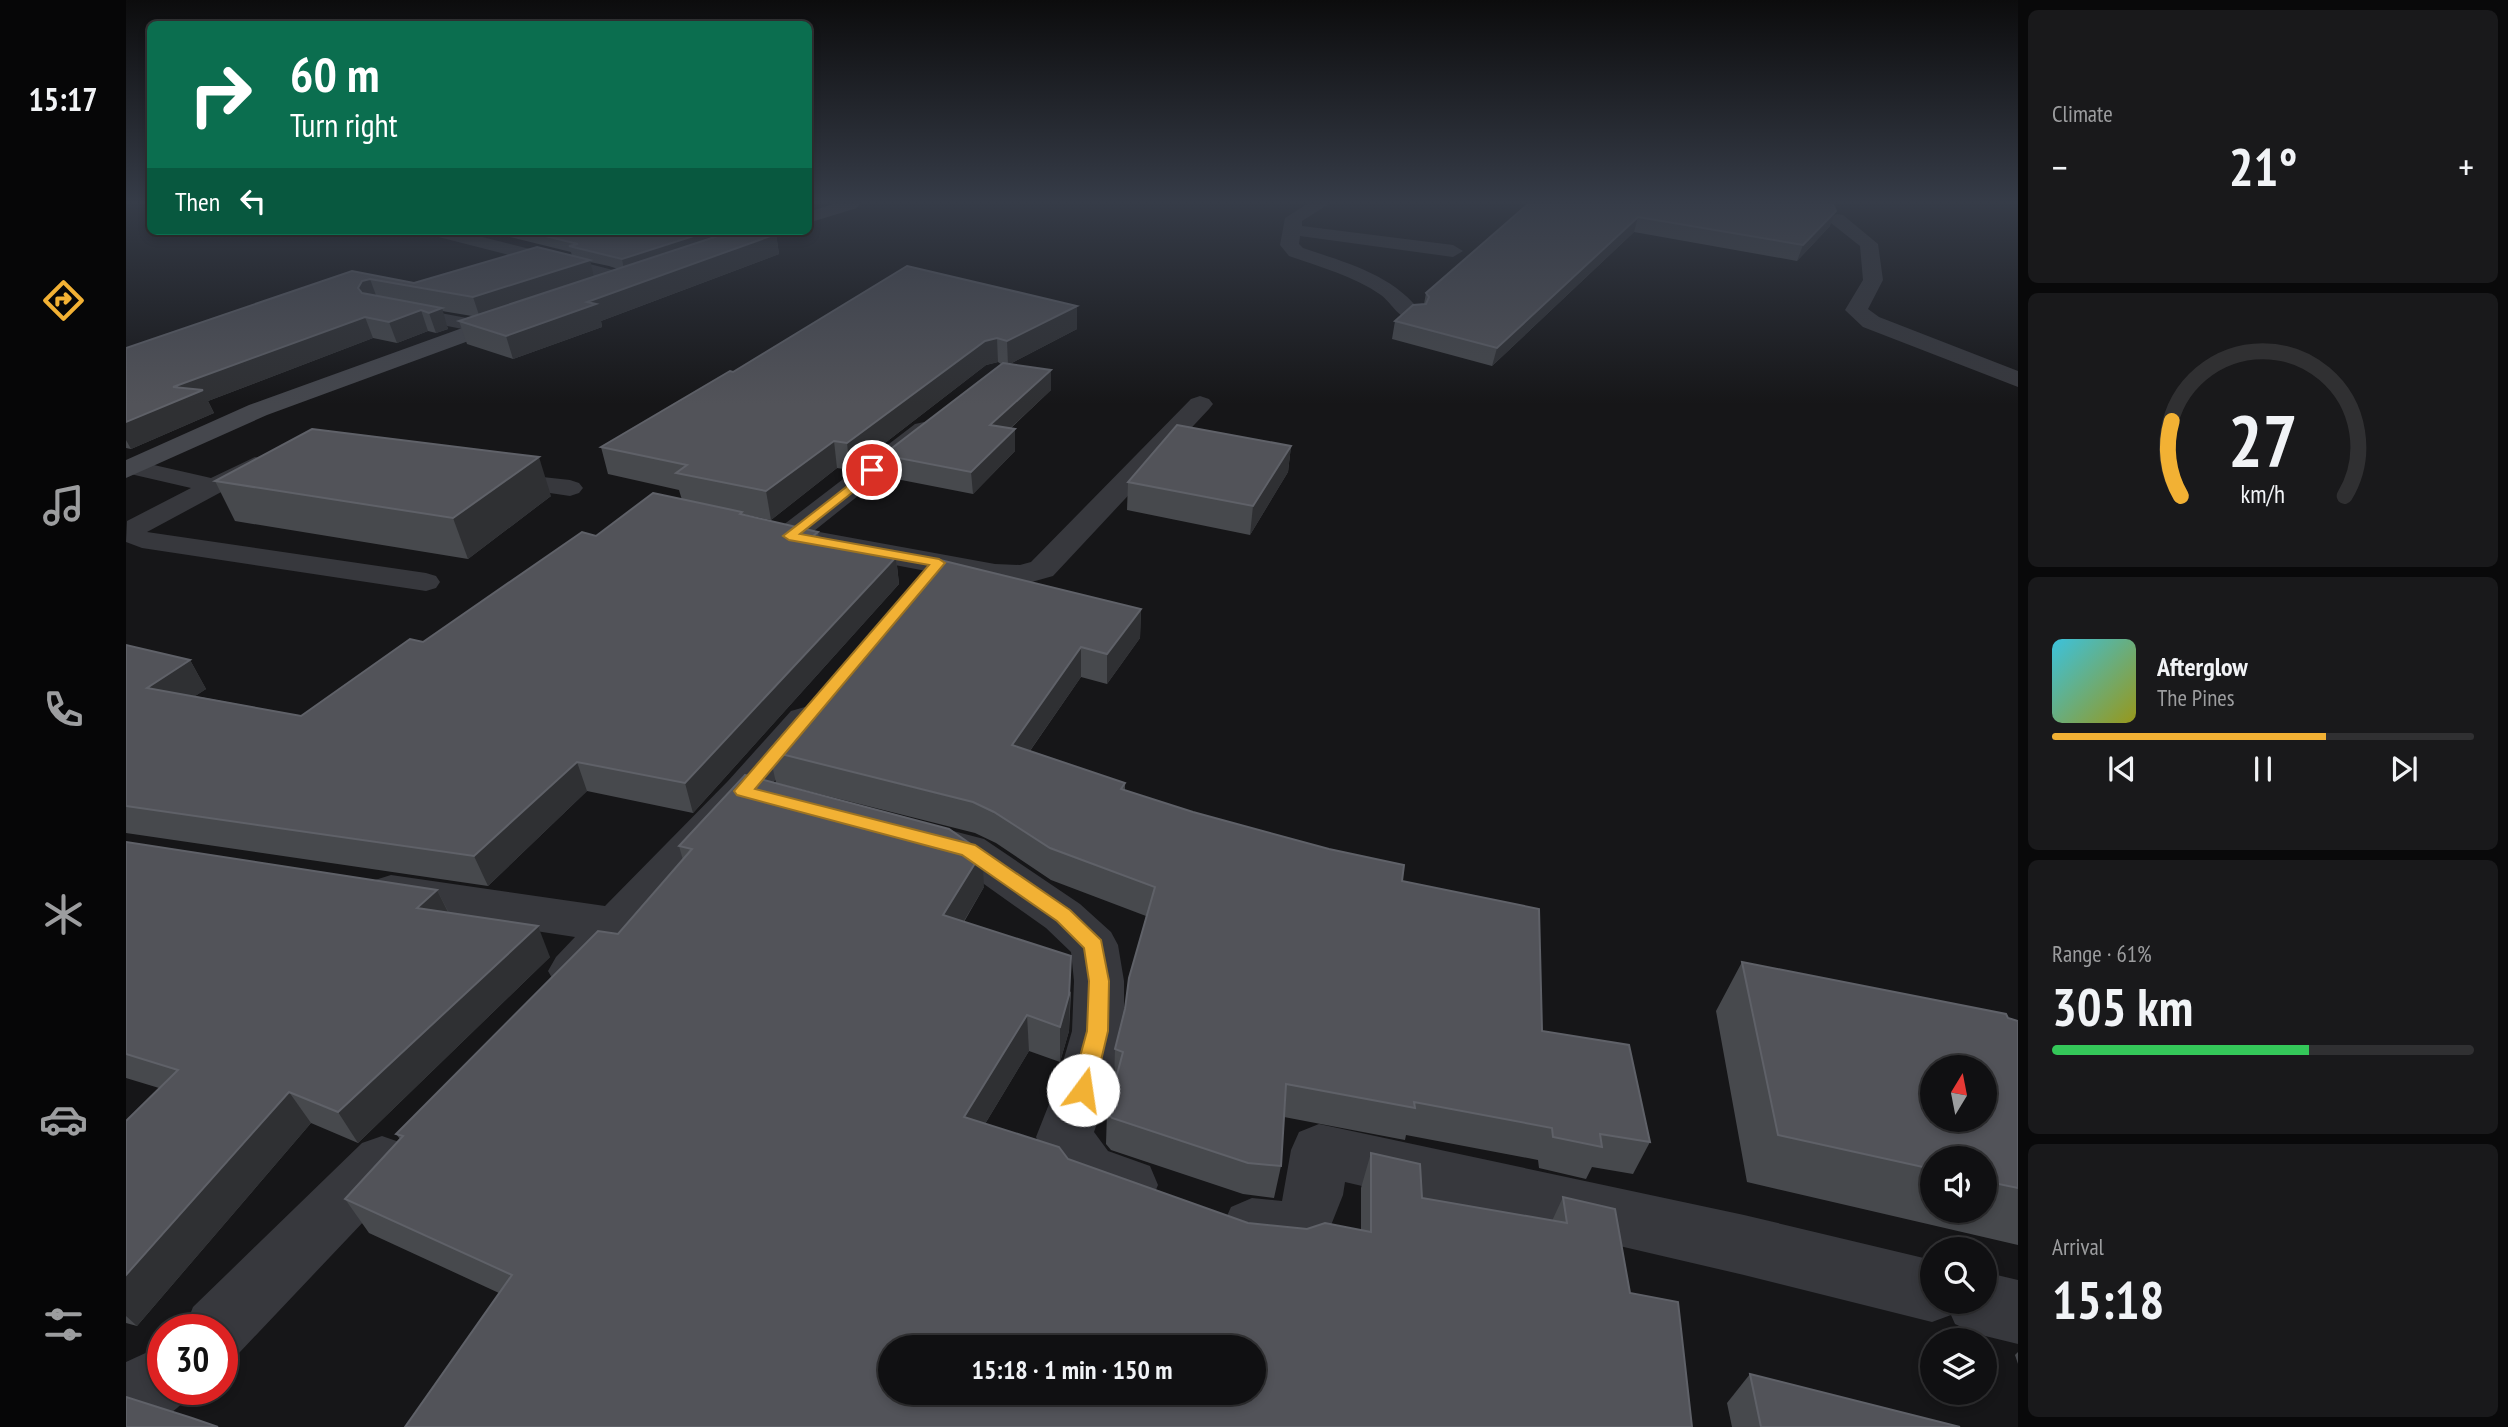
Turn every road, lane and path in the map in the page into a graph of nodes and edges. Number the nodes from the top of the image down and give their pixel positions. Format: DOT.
graph roads {
  1 [pos="593,271"];
  2 [pos="645,271"];
  3 [pos="1349,271"];
  4 [pos="1872,271"];
  5 [pos="622,278"];
  6 [pos="584,292"];
  7 [pos="534,309"];
  8 [pos="391,310"];
  9 [pos="1412,315"];
  10 [pos="483,327"];
  11 [pos="2018,380"];
  12 [pos="1200,404"];
  13 [pos="942,415"];
  14 [pos="273,457"];
  15 [pos="129,468"];
  16 [pos="488,478"];
  17 [pos="214,486"];
  18 [pos="570,488"];
  19 [pos="939,563"];
  20 [pos="426,582"];
  21 [pos="912,594"];
  22 [pos="823,698"];
  23 [pos="743,791"];
  24 [pos="796,805"];
  25 [pos="889,829"];
  26 [pos="357,887"];
  27 [pos="617,926"];
  28 [pos="539,1004"];
  29 [pos="412,1133"];
  30 [pos="1920,1288"];
  31 [pos="1997,1307"];
  32 [pos="2018,1312"];
  33 [pos="232,1314"];
  34 [pos="147,1388"];
  35 [pos="126,1400"];
  1 -- 5 [label="street"];
  2 -- 5 [label="street"];
  3 -- 9 [label="street"];
  4 -- 11 [label="street"];
  5 -- 6 [label="street"];
  7 -- 10 [label="street"];
  8 -- 10 [label="lane"];
  10 -- 15 [label="street"];
  12 -- 19 [label="street"];
  13 -- 19 [label="street"];
  14 -- 17 [label="lane"];
  15 -- 17 [label="lane"];
  16 -- 18 [label="lane"];
  17 -- 20 [label="lane"];
  19 -- 21 [label="street"];
  22 -- 23 [label="street"];
  23 -- 24 [label="street"];
  23 -- 27 [label="street"];
  25 -- 30 [label="street"];
  26 -- 27 [label="street"];
  27 -- 28 [label="street"];
  29 -- 33 [label="street"];
  31 -- 32 [label="street"];
  34 -- 35 [label="street"];
}
